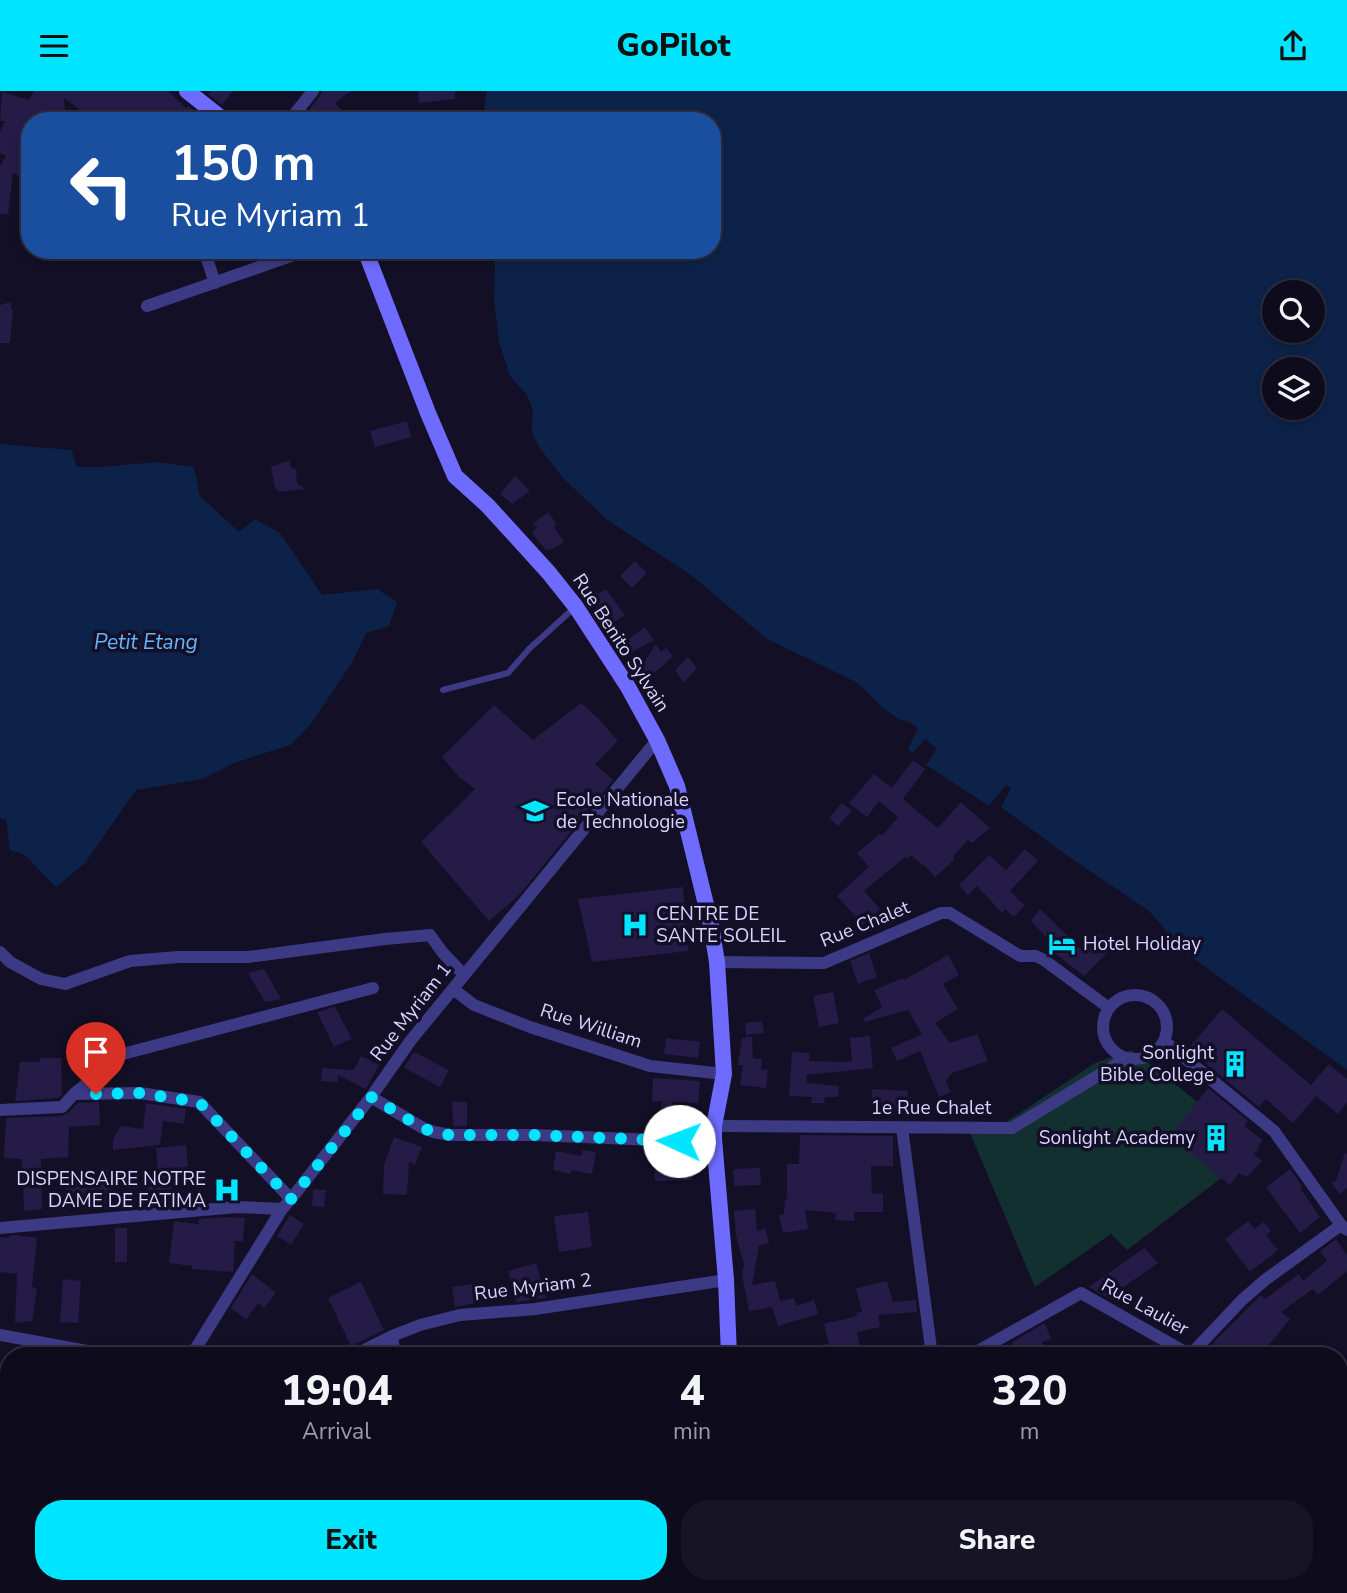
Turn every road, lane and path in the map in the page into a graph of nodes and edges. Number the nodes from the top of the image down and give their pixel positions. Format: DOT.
graph roads {
  1 [pos="187,91"];
  2 [pos="313,91"];
  3 [pos="214,112"];
  4 [pos="296,112"];
  5 [pos="207,259"];
  6 [pos="283,259"];
  7 [pos="368,259"];
  8 [pos="215,283"];
  9 [pos="147,306"];
  10 [pos="576,607"];
  11 [pos="443,690"];
  12 [pos="657,740"];
  13 [pos="0,952"];
  14 [pos="717,962"];
  15 [pos="464,975"];
  16 [pos="373,988"];
  17 [pos="453,989"];
  18 [pos="1109,1008"];
  19 [pos="1164,1041"];
  20 [pos="1127,1058"];
  21 [pos="724,1074"];
  22 [pos="74,1094"];
  23 [pos="372,1097"];
  24 [pos="0,1109"];
  25 [pos="902,1128"];
  26 [pos="714,1133"];
  27 [pos="286,1204"];
  28 [pos="0,1228"];
  29 [pos="1344,1228"];
  30 [pos="726,1280"];
  31 [pos="0,1335"];
  32 [pos="392,1336"];
  33 [pos="65,1347"];
  34 [pos="197,1347"];
  35 [pos="370,1347"];
  36 [pos="394,1347"];
  37 [pos="729,1347"];
  38 [pos="931,1347"];
  39 [pos="985,1347"];
  40 [pos="1175,1347"];
  41 [pos="1199,1347"];
  1 -- 3 [label="main road"];
  2 -- 4 [label="street"];
  5 -- 8 [label="street"];
  6 -- 8 [label="street"];
  7 -- 10 [label="main road, Rue Benito Sylvain"];
  8 -- 9 [label="street"];
  10 -- 11 [label="lane"];
  10 -- 12 [label="main road, Rue Benito Sylvain"];
  12 -- 14 [label="main road, Rue Benito Sylvain"];
  12 -- 15 [label="street, Rue Myriam 1"];
  13 -- 15 [label="street"];
  14 -- 18 [label="street, Rue Chalet"];
  14 -- 21 [label="main road, Rue Benito Sylvain"];
  15 -- 17 [label="street, Rue Myriam 1"];
  16 -- 22 [label="street"];
  17 -- 21 [label="street, Rue William"];
  17 -- 23 [label="street, Rue Myriam 1"];
  18 -- 19 [label="street"];
  18 -- 20 [label="street"];
  19 -- 20 [label="street"];
  19 -- 29 [label="street"];
  20 -- 25 [label="street, 1e Rue Chalet"];
  21 -- 26 [label="main road, Rue Benito Sylvain"];
  22 -- 24 [label="street"];
  22 -- 27 [label="street"];
  23 -- 26 [label="street, 1e Rue Chalet"];
  23 -- 27 [label="street, Rue Myriam 1"];
  25 -- 26 [label="street, 1e Rue Chalet"];
  25 -- 38 [label="street"];
  26 -- 30 [label="main road, Rue Benito Sylvain"];
  27 -- 28 [label="street"];
  27 -- 34 [label="street, Rue Myriam 1"];
  29 -- 41 [label="street"];
  30 -- 32 [label="street, Rue Myriam 2"];
  30 -- 37 [label="main road, Rue Benito Sylvain"];
  31 -- 33 [label="street"];
  32 -- 35 [label="street, Rue Myriam 2"];
  32 -- 36 [label="street"];
  39 -- 40 [label="street, Rue Laulier"];
}
